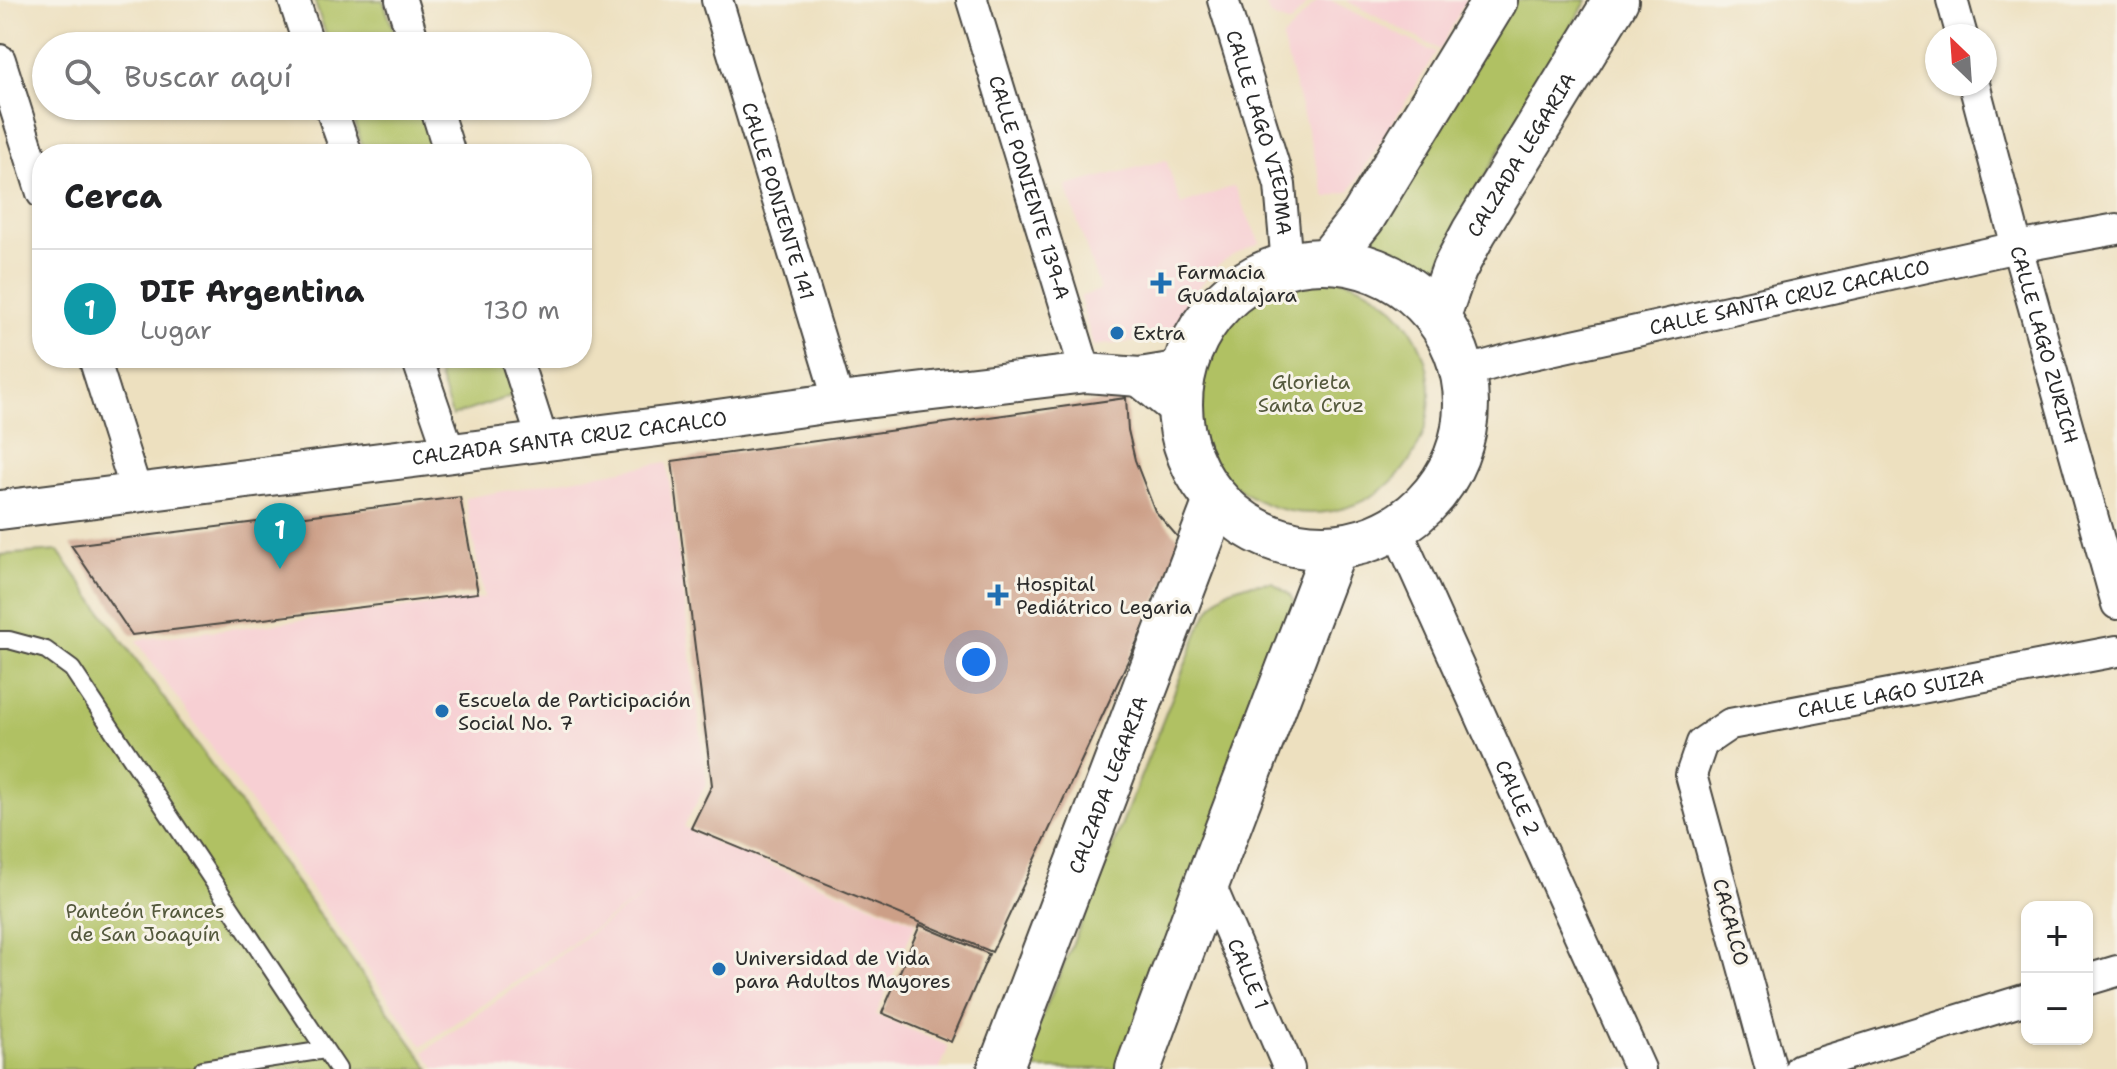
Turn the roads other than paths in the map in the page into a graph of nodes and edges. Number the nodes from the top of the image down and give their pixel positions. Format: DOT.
graph roads {
  1 [pos="294,0"];
  2 [pos="401,0"];
  3 [pos="717,0"];
  4 [pos="972,0"];
  5 [pos="1223,0"];
  6 [pos="1495,0"];
  7 [pos="1616,0"];
  8 [pos="1952,0"];
  9 [pos="1959,24"];
  10 [pos="304,32"];
  11 [pos="411,32"];
  12 [pos="0,60"];
  13 [pos="1977,96"];
  14 [pos="335,120"];
  15 [pos="439,120"];
  16 [pos="343,144"];
  17 [pos="447,144"];
  18 [pos="32,161"];
  19 [pos="2117,229"];
  20 [pos="2017,247"];
  21 [pos="1308,263"];
  22 [pos="1438,316"];
  23 [pos="97,368"];
  24 [pos="420,368"];
  25 [pos="519,368"];
  26 [pos="1464,372"];
  27 [pos="1086,373"];
  28 [pos="1181,389"];
  29 [pos="839,402"];
  30 [pos="543,442"];
  31 [pos="450,454"];
  32 [pos="137,494"];
  33 [pos="1216,501"];
  34 [pos="0,510"];
  35 [pos="1396,528"];
  36 [pos="1335,547"];
  37 [pos="2117,604"];
  38 [pos="0,640"];
  39 [pos="2117,651"];
  40 [pos="1691,775"];
  41 [pos="1208,880"];
  42 [pos="2117,971"];
  43 [pos="2093,978"];
  44 [pos="2021,1001"];
  45 [pos="325,1050"];
  46 [pos="203,1069"];
  47 [pos="338,1069"];
  48 [pos="1000,1069"];
  49 [pos="1138,1069"];
  50 [pos="1289,1069"];
  51 [pos="1640,1069"];
  52 [pos="1771,1069"];
  53 [pos="1800,1069"];
  1 -- 10 [label="street"];
  2 -- 11 [label="street"];
  3 -- 29 [label="street, CALLE PONIENTE 141"];
  4 -- 27 [label="street, CALLE PONIENTE 139-A"];
  5 -- 21 [label="street, CALLE LAGO VIEDMA"];
  6 -- 21 [label="main road"];
  7 -- 22 [label="main road, CALZADA LEGARIA"];
  8 -- 9 [label="street"];
  12 -- 18 [label="street"];
  13 -- 20 [label="street, CALLE LAGO ZURICH"];
  14 -- 16 [label="street"];
  15 -- 17 [label="street"];
  19 -- 20 [label="street, CALLE SANTA CRUZ CACALCO"];
  20 -- 26 [label="street, CALLE SANTA CRUZ CACALCO"];
  20 -- 37 [label="street, CALLE LAGO ZURICH"];
  21 -- 22 [label="main road"];
  21 -- 28 [label="main road"];
  22 -- 26 [label="main road"];
  23 -- 32 [label="street"];
  24 -- 31 [label="street"];
  25 -- 30 [label="street"];
  26 -- 35 [label="main road"];
  27 -- 28 [label="street, CALZADA SANTA CRUZ CACALCO"];
  27 -- 29 [label="street, CALZADA SANTA CRUZ CACALCO"];
  28 -- 33 [label="main road"];
  29 -- 30 [label="street, CALZADA SANTA CRUZ CACALCO"];
  30 -- 31 [label="street, CALZADA SANTA CRUZ CACALCO"];
  31 -- 32 [label="street, CALZADA SANTA CRUZ CACALCO"];
  32 -- 34 [label="street, CALZADA SANTA CRUZ CACALCO"];
  33 -- 36 [label="main road"];
  33 -- 48 [label="main road, CALZADA LEGARIA"];
  35 -- 36 [label="main road"];
  35 -- 51 [label="street, CALLE 2"];
  36 -- 41 [label="main road"];
  38 -- 45 [label="lane"];
  39 -- 40 [label="street, CALLE LAGO SUIZA"];
  40 -- 52 [label="street, CACALCO"];
  41 -- 49 [label="main road"];
  41 -- 50 [label="street, CALLE 1"];
  42 -- 43 [label="street"];
  44 -- 53 [label="street"];
  45 -- 46 [label="lane"];
  45 -- 47 [label="lane"];
}
